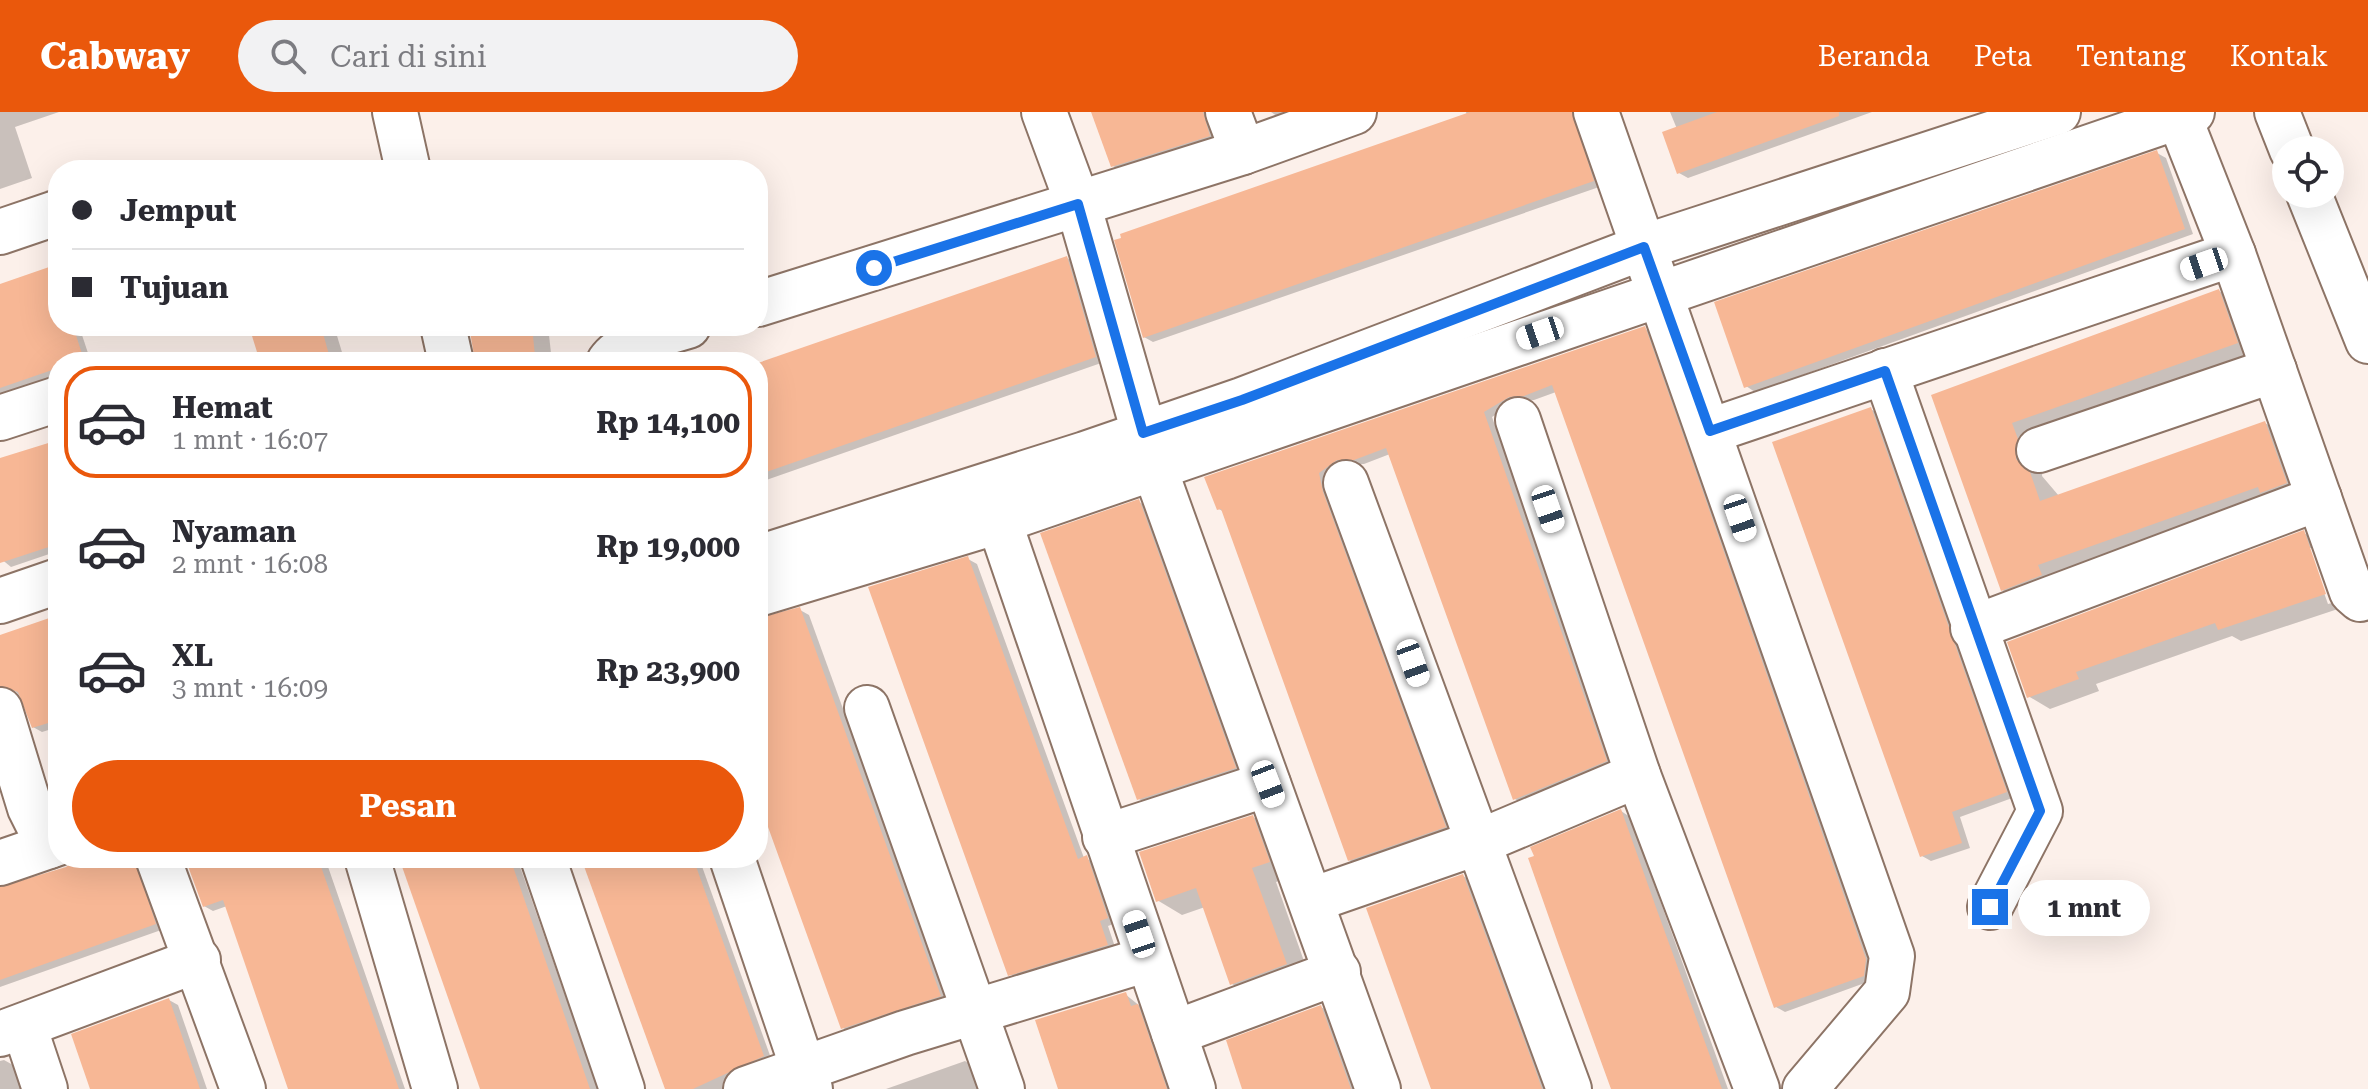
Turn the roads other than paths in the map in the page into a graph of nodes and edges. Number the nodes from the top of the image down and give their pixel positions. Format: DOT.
graph roads {
  1 [pos="395,112"];
  2 [pos="1044,112"];
  3 [pos="1354,112"];
  4 [pos="1596,112"];
  5 [pos="2058,112"];
  6 [pos="2277,112"];
  7 [pos="2182,114"];
  8 [pos="1236,132"];
  9 [pos="2286,136"];
  10 [pos="406,160"];
  11 [pos="1078,204"];
  12 [pos="2315,208"];
  13 [pos="48,216"];
  14 [pos="0,232"];
  15 [pos="1644,247"];
  16 [pos="2233,254"];
  17 [pos="1659,292"];
  18 [pos="768,301"];
  19 [pos="656,336"];
  20 [pos="2368,341"];
  21 [pos="618,352"];
  22 [pos="2274,370"];
  23 [pos="1885,371"];
  24 [pos="48,402"];
  25 [pos="0,418"];
  26 [pos="1518,420"];
  27 [pos="1710,431"];
  28 [pos="1148,450"];
  29 [pos="2039,450"];
  30 [pos="1346,483"];
  31 [pos="2319,498"];
  32 [pos="999,521"];
  33 [pos="768,555"];
  34 [pos="48,584"];
  35 [pos="768,591"];
  36 [pos="2368,596"];
  37 [pos="0,601"];
  38 [pos="1973,628"];
  39 [pos="867,708"];
  40 [pos="0,710"];
  41 [pos="1638,775"];
  42 [pos="1268,784"];
  43 [pos="39,823"];
  44 [pos="1105,837"];
  45 [pos="1479,842"];
  46 [pos="0,863"];
  47 [pos="162,868"];
  48 [pos="370,868"];
  49 [pos="546,868"];
  50 [pos="735,868"];
  51 [pos="1312,900"];
  52 [pos="1990,907"];
  53 [pos="1148,959"];
  54 [pos="198,960"];
  55 [pos="1338,972"];
  56 [pos="976,1013"];
  57 [pos="12,1030"];
  58 [pos="1174,1033"];
  59 [pos="806,1079"];
  60 [pos="45,1089"];
  61 [pos="243,1089"];
  62 [pos="435,1089"];
  63 [pos="622,1089"];
  64 [pos="746,1089"];
  65 [pos="1002,1089"];
  66 [pos="1193,1089"];
  67 [pos="1378,1089"];
  68 [pos="1569,1089"];
  69 [pos="1757,1089"];
  70 [pos="1805,1089"];
  1 -- 10 [label="street"];
  2 -- 11 [label="street"];
  3 -- 8 [label="street"];
  4 -- 15 [label="street"];
  5 -- 15 [label="street"];
  6 -- 9 [label="street"];
  7 -- 16 [label="street"];
  7 -- 17 [label="street"];
  8 -- 11 [label="street"];
  11 -- 18 [label="street"];
  11 -- 28 [label="street"];
  12 -- 20 [label="street"];
  13 -- 14 [label="street"];
  15 -- 17 [label="street"];
  15 -- 28 [label="street"];
  16 -- 22 [label="street"];
  16 -- 23 [label="street"];
  17 -- 27 [label="street"];
  17 -- 28 [label="street"];
  19 -- 21 [label="street"];
  22 -- 29 [label="street"];
  22 -- 31 [label="street"];
  23 -- 27 [label="street"];
  23 -- 38 [label="street"];
  24 -- 25 [label="street"];
  26 -- 41 [label="street"];
  27 -- 70 [label="street"];
  28 -- 32 [label="street"];
  28 -- 33 [label="street"];
  28 -- 42 [label="street"];
  30 -- 45 [label="street"];
  31 -- 36 [label="street"];
  31 -- 38 [label="street"];
  32 -- 35 [label="street"];
  32 -- 44 [label="street"];
  34 -- 37 [label="street"];
  38 -- 52 [label="street"];
  39 -- 56 [label="street"];
  40 -- 43 [label="street"];
  41 -- 45 [label="street"];
  41 -- 69 [label="street"];
  42 -- 44 [label="street"];
  42 -- 51 [label="street"];
  43 -- 46 [label="street"];
  44 -- 53 [label="street"];
  45 -- 51 [label="street"];
  45 -- 68 [label="street"];
  47 -- 54 [label="street"];
  48 -- 62 [label="street"];
  49 -- 63 [label="street"];
  50 -- 59 [label="street"];
  51 -- 55 [label="street"];
  53 -- 56 [label="street"];
  53 -- 58 [label="street"];
  54 -- 57 [label="street"];
  54 -- 61 [label="street"];
  55 -- 58 [label="street"];
  55 -- 67 [label="street"];
  56 -- 59 [label="street"];
  56 -- 65 [label="street"];
  57 -- 60 [label="street"];
  58 -- 66 [label="street"];
  59 -- 64 [label="street"];
}
